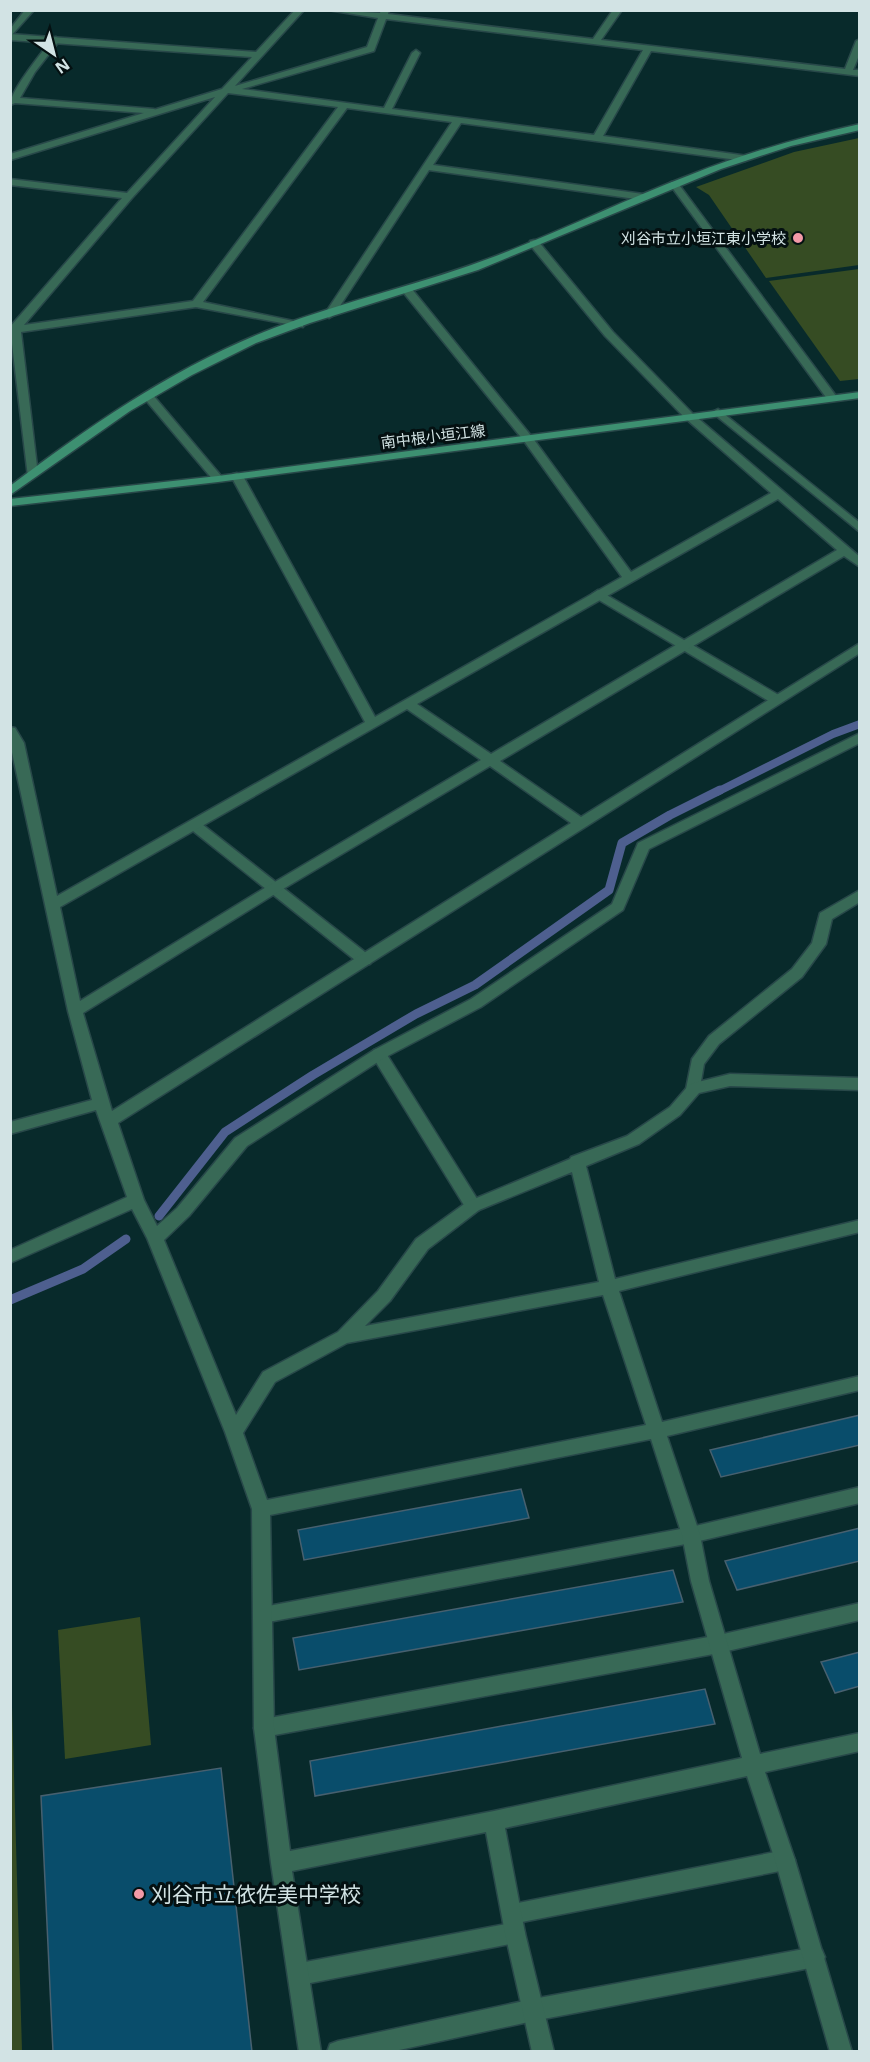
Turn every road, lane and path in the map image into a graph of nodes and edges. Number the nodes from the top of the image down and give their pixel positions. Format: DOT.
graph roads {
  1 [pos="30,10"];
  2 [pos="300,10"];
  3 [pos="332,10"];
  4 [pos="618,10"];
  5 [pos="385,13"];
  6 [pos="10,36"];
  7 [pos="56,40"];
  8 [pos="597,41"];
  9 [pos="860,41"];
  10 [pos="649,47"];
  11 [pos="416,53"];
  12 [pos="259,55"];
  13 [pos="848,71"];
  14 [pos="860,73"];
  15 [pos="227,90"];
  16 [pos="12,101"];
  17 [pos="344,106"];
  18 [pos="387,110"];
  19 [pos="154,112"];
  20 [pos="458,120"];
  21 [pos="860,127"];
  22 [pos="597,138"];
  23 [pos="10,157"];
  24 [pos="745,158"];
  25 [pos="426,167"];
  26 [pos="10,182"];
  27 [pos="674,184"];
  28 [pos="129,196"];
  29 [pos="643,197"];
  30 [pos="534,243"];
  31 [pos="407,290"];
  32 [pos="196,304"];
  33 [pos="329,315"];
  34 [pos="299,325"];
  35 [pos="13,330"];
  36 [pos="860,395"];
  37 [pos="148,396"];
  38 [pos="832,398"];
  39 [pos="718,412"];
  40 [pos="689,416"];
  41 [pos="528,439"];
  42 [pos="32,475"];
  43 [pos="237,476"];
  44 [pos="218,478"];
  45 [pos="10,492"];
  46 [pos="778,494"];
  47 [pos="10,503"];
  48 [pos="860,529"];
  49 [pos="844,551"];
  50 [pos="860,564"];
  51 [pos="628,577"];
  52 [pos="598,594"];
  53 [pos="685,645"];
  54 [pos="860,647"];
  55 [pos="777,700"];
  56 [pos="407,703"];
  57 [pos="372,724"];
  58 [pos="10,731"];
  59 [pos="860,737"];
  60 [pos="492,760"];
  61 [pos="581,823"];
  62 [pos="193,825"];
  63 [pos="273,890"];
  64 [pos="860,895"];
  65 [pos="52,905"];
  66 [pos="365,960"];
  67 [pos="75,1011"];
  68 [pos="379,1054"];
  69 [pos="860,1084"];
  70 [pos="694,1089"];
  71 [pos="101,1103"];
  72 [pos="109,1121"];
  73 [pos="10,1128"];
  74 [pos="577,1161"];
  75 [pos="136,1200"];
  76 [pos="473,1206"];
  77 [pos="860,1226"];
  78 [pos="155,1238"];
  79 [pos="10,1257"];
  80 [pos="609,1287"];
  81 [pos="344,1337"];
  82 [pos="860,1383"];
  83 [pos="655,1431"];
  84 [pos="234,1432"];
  85 [pos="860,1495"];
  86 [pos="261,1509"];
  87 [pos="691,1535"];
  88 [pos="860,1611"];
  89 [pos="263,1616"];
  90 [pos="719,1644"];
  91 [pos="264,1728"];
  92 [pos="860,1742"];
  93 [pos="754,1767"];
  94 [pos="495,1821"];
  95 [pos="785,1860"];
  96 [pos="281,1863"];
  97 [pos="514,1923"];
  98 [pos="815,1958"];
  99 [pos="300,1974"];
  100 [pos="533,2010"];
  101 [pos="310,2052"];
  102 [pos="338,2052"];
  103 [pos="543,2052"];
  104 [pos="841,2052"];
  1 -- 6 [label="street"];
  2 -- 12 [label="street"];
  3 -- 5 [label="street"];
  4 -- 8 [label="street"];
  5 -- 8 [label="street"];
  5 -- 15 [label="street"];
  6 -- 7 [label="street"];
  7 -- 12 [label="street"];
  7 -- 16 [label="street"];
  8 -- 10 [label="street"];
  9 -- 13 [label="street"];
  10 -- 13 [label="street"];
  10 -- 22 [label="street"];
  11 -- 18 [label="street"];
  12 -- 15 [label="street"];
  13 -- 14 [label="street"];
  15 -- 17 [label="street"];
  15 -- 19 [label="street"];
  15 -- 28 [label="street"];
  16 -- 19 [label="street"];
  17 -- 18 [label="street"];
  17 -- 32 [label="street"];
  18 -- 20 [label="street"];
  19 -- 23 [label="street"];
  20 -- 22 [label="street"];
  20 -- 25 [label="street"];
  21 -- 24 [label="street"];
  22 -- 24 [label="street"];
  24 -- 27 [label="street"];
  25 -- 29 [label="street"];
  25 -- 33 [label="street"];
  26 -- 28 [label="street"];
  27 -- 29 [label="street"];
  27 -- 38 [label="street"];
  28 -- 35 [label="street"];
  29 -- 30 [label="street"];
  30 -- 31 [label="street"];
  30 -- 40 [label="street"];
  31 -- 33 [label="street"];
  31 -- 41 [label="street"];
  32 -- 34 [label="street"];
  32 -- 35 [label="street"];
  33 -- 34 [label="street"];
  34 -- 37 [label="street"];
  35 -- 42 [label="street"];
  36 -- 38 [label="street, 南中根小垣江線"];
  37 -- 42 [label="street"];
  37 -- 44 [label="street"];
  38 -- 39 [label="street, 南中根小垣江線"];
  39 -- 40 [label="street, 南中根小垣江線"];
  39 -- 48 [label="street"];
  40 -- 41 [label="street, 南中根小垣江線"];
  40 -- 46 [label="street"];
  41 -- 43 [label="street, 南中根小垣江線"];
  41 -- 51 [label="street"];
  42 -- 45 [label="street"];
  43 -- 44 [label="street, 南中根小垣江線"];
  43 -- 57 [label="street"];
  44 -- 47 [label="street, 南中根小垣江線"];
  46 -- 49 [label="street"];
  46 -- 51 [label="street"];
  49 -- 50 [label="street"];
  49 -- 53 [label="street"];
  51 -- 52 [label="street"];
  52 -- 53 [label="street"];
  52 -- 56 [label="street"];
  53 -- 55 [label="street"];
  53 -- 60 [label="street"];
  54 -- 55 [label="street"];
  55 -- 61 [label="street"];
  56 -- 57 [label="street"];
  56 -- 60 [label="street"];
  57 -- 62 [label="street"];
  58 -- 65 [label="street"];
  59 -- 68 [label="street"];
  60 -- 61 [label="street"];
  60 -- 63 [label="street"];
  61 -- 66 [label="street"];
  62 -- 63 [label="street"];
  62 -- 65 [label="street"];
  63 -- 66 [label="street"];
  63 -- 67 [label="street"];
  64 -- 70 [label="street"];
  65 -- 67 [label="street"];
  66 -- 72 [label="street"];
  67 -- 71 [label="street"];
  68 -- 76 [label="street"];
  68 -- 78 [label="street"];
  69 -- 70 [label="street"];
  70 -- 74 [label="street"];
  71 -- 72 [label="street"];
  71 -- 73 [label="street"];
  72 -- 75 [label="street"];
  74 -- 76 [label="street"];
  74 -- 80 [label="street"];
  75 -- 78 [label="street"];
  75 -- 79 [label="street"];
  76 -- 81 [label="street"];
  77 -- 80 [label="street"];
  78 -- 84 [label="street"];
  80 -- 81 [label="street"];
  80 -- 83 [label="street"];
  81 -- 84 [label="street"];
  82 -- 83 [label="street"];
  83 -- 86 [label="street"];
  83 -- 87 [label="street"];
  84 -- 86 [label="street"];
  85 -- 87 [label="street"];
  86 -- 89 [label="street"];
  87 -- 89 [label="street"];
  87 -- 90 [label="street"];
  88 -- 90 [label="street"];
  89 -- 91 [label="street"];
  90 -- 91 [label="street"];
  90 -- 93 [label="street"];
  91 -- 96 [label="street"];
  92 -- 93 [label="street"];
  93 -- 94 [label="street"];
  93 -- 95 [label="street"];
  94 -- 96 [label="street"];
  94 -- 97 [label="street"];
  95 -- 97 [label="street"];
  95 -- 98 [label="street"];
  96 -- 99 [label="street"];
  97 -- 99 [label="street"];
  97 -- 100 [label="street"];
  98 -- 100 [label="street"];
  98 -- 104 [label="street"];
  99 -- 101 [label="street"];
  100 -- 102 [label="street"];
  100 -- 103 [label="street"];
}
